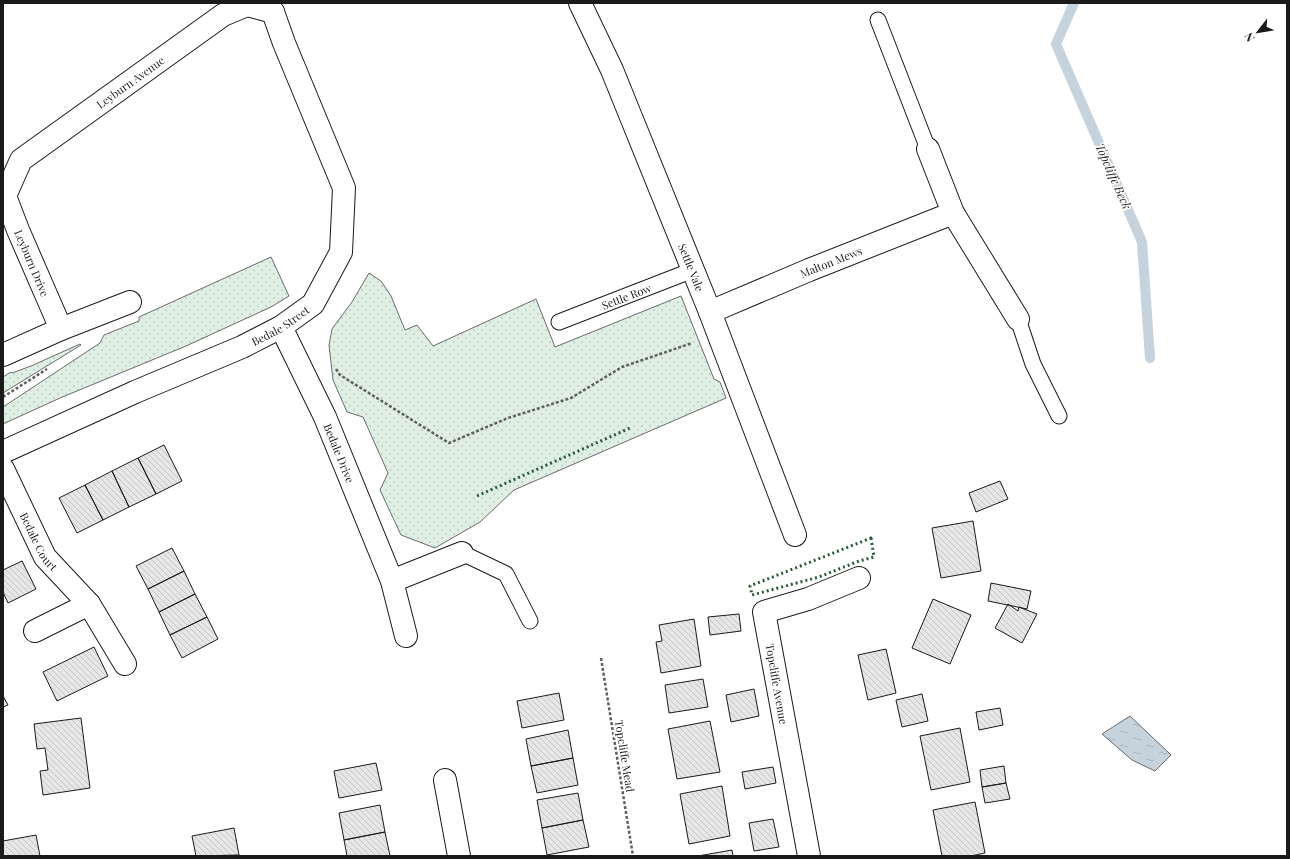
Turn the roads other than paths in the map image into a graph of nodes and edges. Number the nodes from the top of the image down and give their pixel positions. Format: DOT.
graph roads {
  1 [pos="580,3"];
  2 [pos="274,8"];
  3 [pos="878,20"];
  4 [pos="928,149"];
  5 [pos="4,196"];
  6 [pos="953,213"];
  7 [pos="693,270"];
  8 [pos="130,302"];
  9 [pos="710,312"];
  10 [pos="1018,319"];
  11 [pos="559,322"];
  12 [pos="281,327"];
  13 [pos="60,329"];
  14 [pos="3,355"];
  15 [pos="1059,416"];
  16 [pos="3,452"];
  17 [pos="3,469"];
  18 [pos="795,535"];
  19 [pos="462,553"];
  20 [pos="859,578"];
  21 [pos="392,581"];
  22 [pos="89,604"];
  23 [pos="530,621"];
  24 [pos="35,631"];
  25 [pos="406,636"];
  26 [pos="125,664"];
  27 [pos="445,780"];
  28 [pos="459,856"];
  29 [pos="809,856"];
  1 -- 7 [label="street, Settle Vale"];
  2 -- 5 [label="street, Leyburn Avenue"];
  2 -- 12 [label="street, Bedale Street"];
  3 -- 4 [label="lane"];
  4 -- 6 [label="street"];
  5 -- 13 [label="street, Leyburn Drive"];
  6 -- 9 [label="street, Malton Mews"];
  6 -- 10 [label="street"];
  7 -- 9 [label="street, Settle Vale"];
  7 -- 11 [label="lane, Settle Row"];
  8 -- 13 [label="street"];
  9 -- 18 [label="street, Settle Vale"];
  10 -- 15 [label="lane"];
  12 -- 16 [label="street, Bedale Street"];
  12 -- 21 [label="street, Bedale Drive"];
  13 -- 14 [label="street"];
  17 -- 22 [label="street, Bedale Court"];
  19 -- 21 [label="street"];
  19 -- 23 [label="lane"];
  20 -- 29 [label="street, Topcliffe Avenue"];
  21 -- 25 [label="street, Bedale Drive"];
  22 -- 24 [label="street"];
  22 -- 26 [label="street, Bedale Court"];
  27 -- 28 [label="street"];
}
